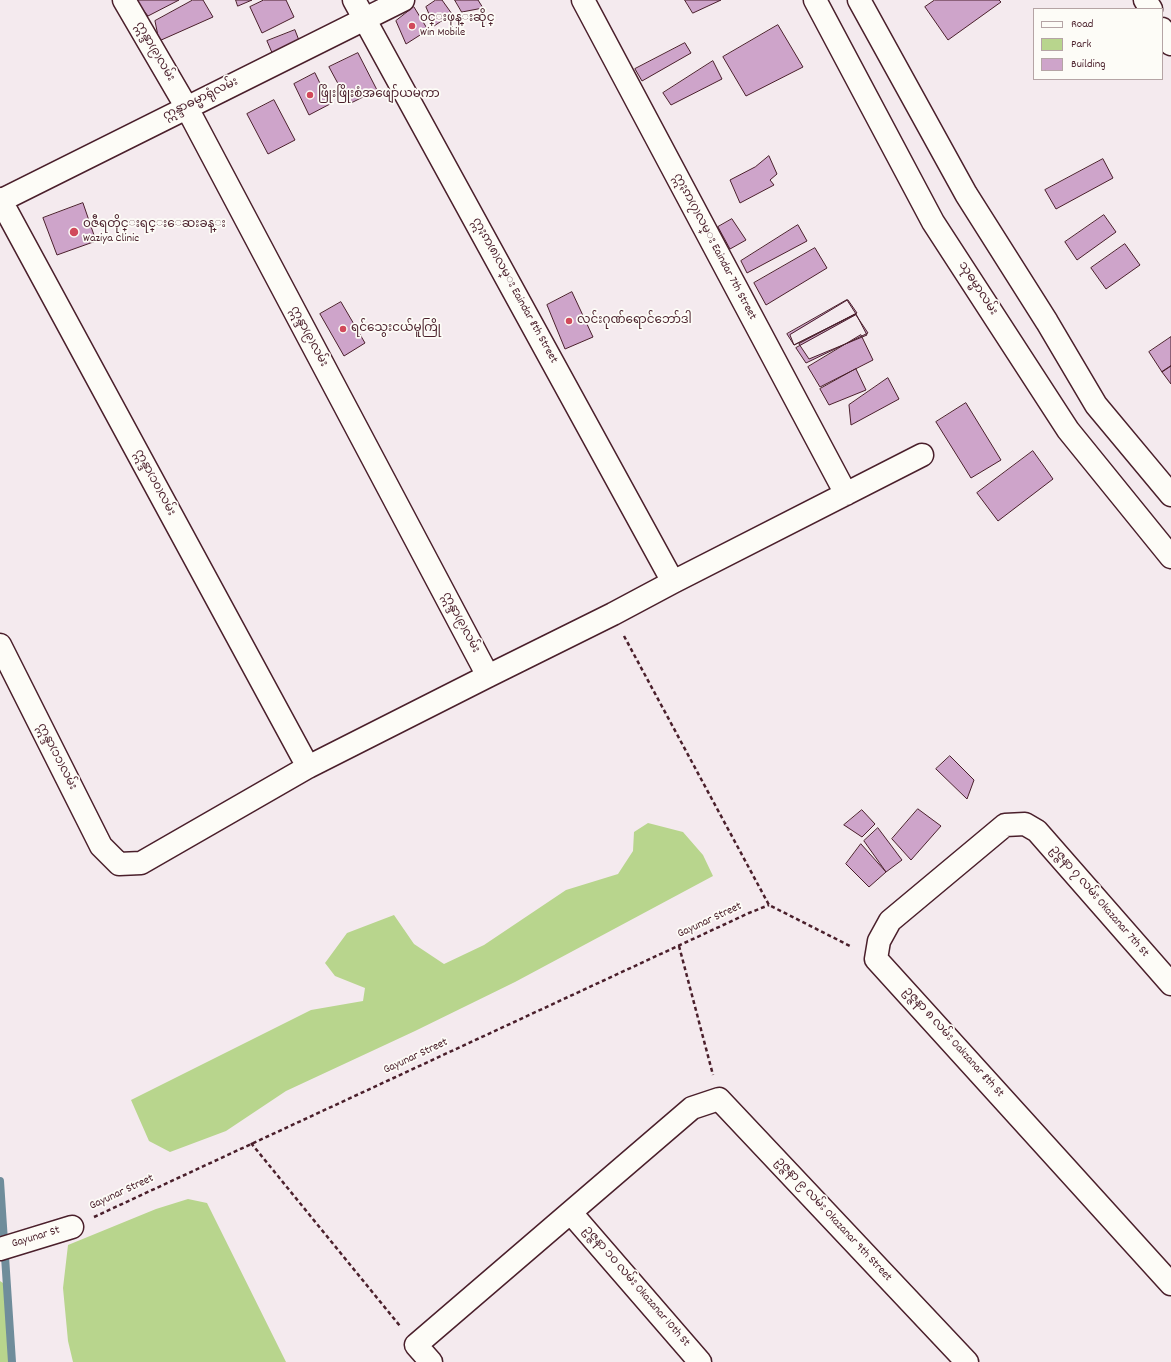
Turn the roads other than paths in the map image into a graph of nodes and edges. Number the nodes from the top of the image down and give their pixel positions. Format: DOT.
graph roads {
  1 [pos="124,0"];
  2 [pos="354,0"];
  3 [pos="403,0"];
  4 [pos="583,0"];
  5 [pos="815,0"];
  6 [pos="859,0"];
  7 [pos="365,19"];
  8 [pos="1163,31"];
  9 [pos="1171,44"];
  10 [pos="186,108"];
  11 [pos="0,200"];
  12 [pos="922,455"];
  13 [pos="846,494"];
  14 [pos="1171,495"];
  15 [pos="1171,557"];
  16 [pos="673,582"];
  17 [pos="0,645"];
  18 [pos="488,676"];
  19 [pos="308,767"];
  20 [pos="1025,824"];
  21 [pos="1171,984"];
  22 [pos="571,1213"];
  23 [pos="72,1227"];
  24 [pos="0,1249"];
  25 [pos="1171,1284"];
  26 [pos="431,1362"];
  27 [pos="700,1362"];
  28 [pos="967,1362"];
  1 -- 10 [label="street, ဣန္ဒာ(၉)လမ်း"];
  2 -- 7 [label="street, ဣႏၵာ(၈)လမ္း Eaindar 8th Street"];
  3 -- 7 [label="street, ဣန္ဒာဓမ္မာရုံလမ်း"];
  4 -- 13 [label="street, ဣႏၵာ(၇)လမ္း Eaindar 7th Street"];
  5 -- 15 [label="street, သုဓမ္မာလမ်း"];
  6 -- 14 [label="street"];
  7 -- 10 [label="street, ဣန္ဒာဓမ္မာရုံလမ်း"];
  7 -- 16 [label="street, ဣႏၵာ(၈)လမ္း Eaindar 8th Street"];
  8 -- 9 [label="street"];
  10 -- 11 [label="street, ဣန္ဒာဓမ္မာရုံလမ်း"];
  10 -- 18 [label="street, ဣန္ဒာ(၉)လမ်း"];
  11 -- 19 [label="street, ဣန္ဒာ(၁၀)လမ်း"];
  12 -- 13 [label="street"];
  13 -- 16 [label="street"];
  16 -- 18 [label="street"];
  17 -- 19 [label="street, ဣန္ဒာ(၁၁)လမ်း"];
  18 -- 19 [label="street"];
  20 -- 21 [label="street, ဥဇ္ဇနာ ၇ လမ်း Okazanar 7th St"];
  20 -- 25 [label="street, ဥဇ္ဇနာ ၈ လမ်း Oakzanar 8th St"];
  22 -- 26 [label="street"];
  22 -- 27 [label="street, ဥဇ္ဇနာ ၁၀ လမ်း Okazanar 10th St"];
  22 -- 28 [label="street, ဥဇ္ဇနာ ၉ လမ်း Okazanar 9th Street"];
  23 -- 24 [label="street, Gayunar St"];
}
